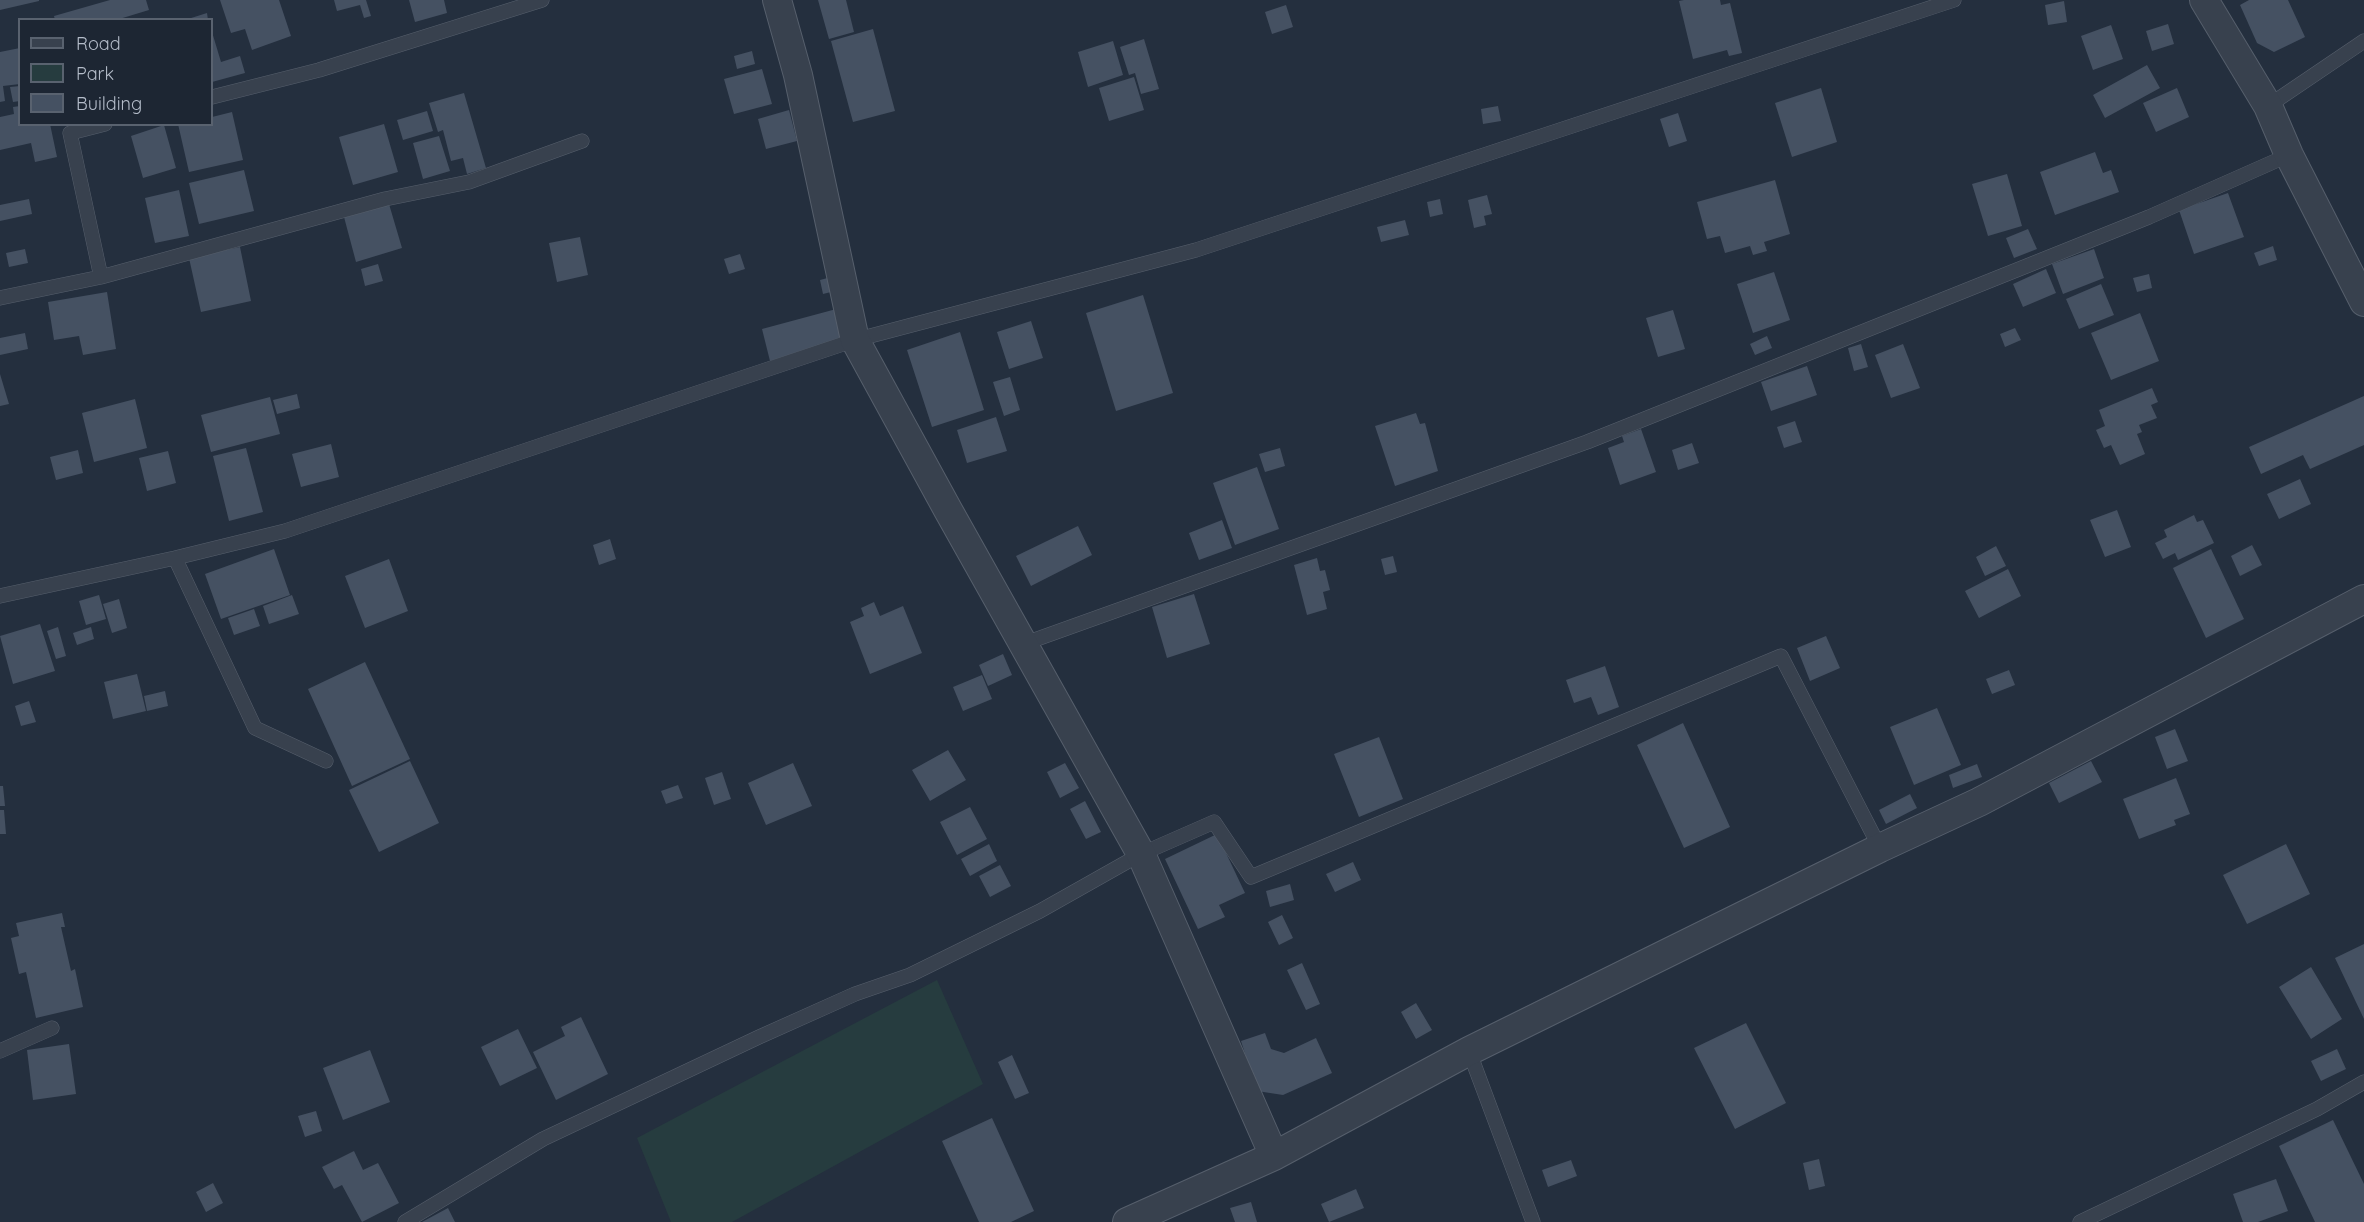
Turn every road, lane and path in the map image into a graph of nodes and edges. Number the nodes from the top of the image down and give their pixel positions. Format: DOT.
graph roads {
  1 [pos="543,0"];
  2 [pos="777,0"];
  3 [pos="1954,0"];
  4 [pos="2204,0"];
  5 [pos="2364,41"];
  6 [pos="213,98"];
  7 [pos="2268,106"];
  8 [pos="97,126"];
  9 [pos="582,141"];
  10 [pos="2289,155"];
  11 [pos="101,277"];
  12 [pos="0,298"];
  13 [pos="2364,302"];
  14 [pos="855,340"];
  15 [pos="175,558"];
  16 [pos="0,596"];
  17 [pos="2364,599"];
  18 [pos="1023,644"];
  19 [pos="326,761"];
  20 [pos="1880,848"];
  21 [pos="1141,854"];
  22 [pos="52,1028"];
  23 [pos="0,1051"];
  24 [pos="1469,1051"];
  25 [pos="2364,1082"];
  26 [pos="1274,1156"];
  27 [pos="405,1222"];
  28 [pos="1127,1222"];
  29 [pos="1533,1222"];
  30 [pos="2080,1222"];
  1 -- 6 [label="lane"];
  2 -- 14 [label="street"];
  3 -- 14 [label="lane"];
  4 -- 7 [label="street"];
  5 -- 7 [label="lane"];
  7 -- 10 [label="street"];
  8 -- 11 [label="lane"];
  9 -- 11 [label="lane"];
  10 -- 13 [label="street"];
  10 -- 18 [label="lane"];
  11 -- 12 [label="lane"];
  14 -- 15 [label="lane"];
  14 -- 18 [label="street"];
  15 -- 16 [label="lane"];
  15 -- 19 [label="lane"];
  17 -- 20 [label="street"];
  18 -- 21 [label="street"];
  20 -- 21 [label="lane"];
  20 -- 24 [label="street"];
  21 -- 26 [label="street"];
  21 -- 27 [label="lane"];
  22 -- 23 [label="lane"];
  24 -- 26 [label="street"];
  24 -- 29 [label="lane"];
  25 -- 30 [label="lane"];
  26 -- 28 [label="street"];
}
